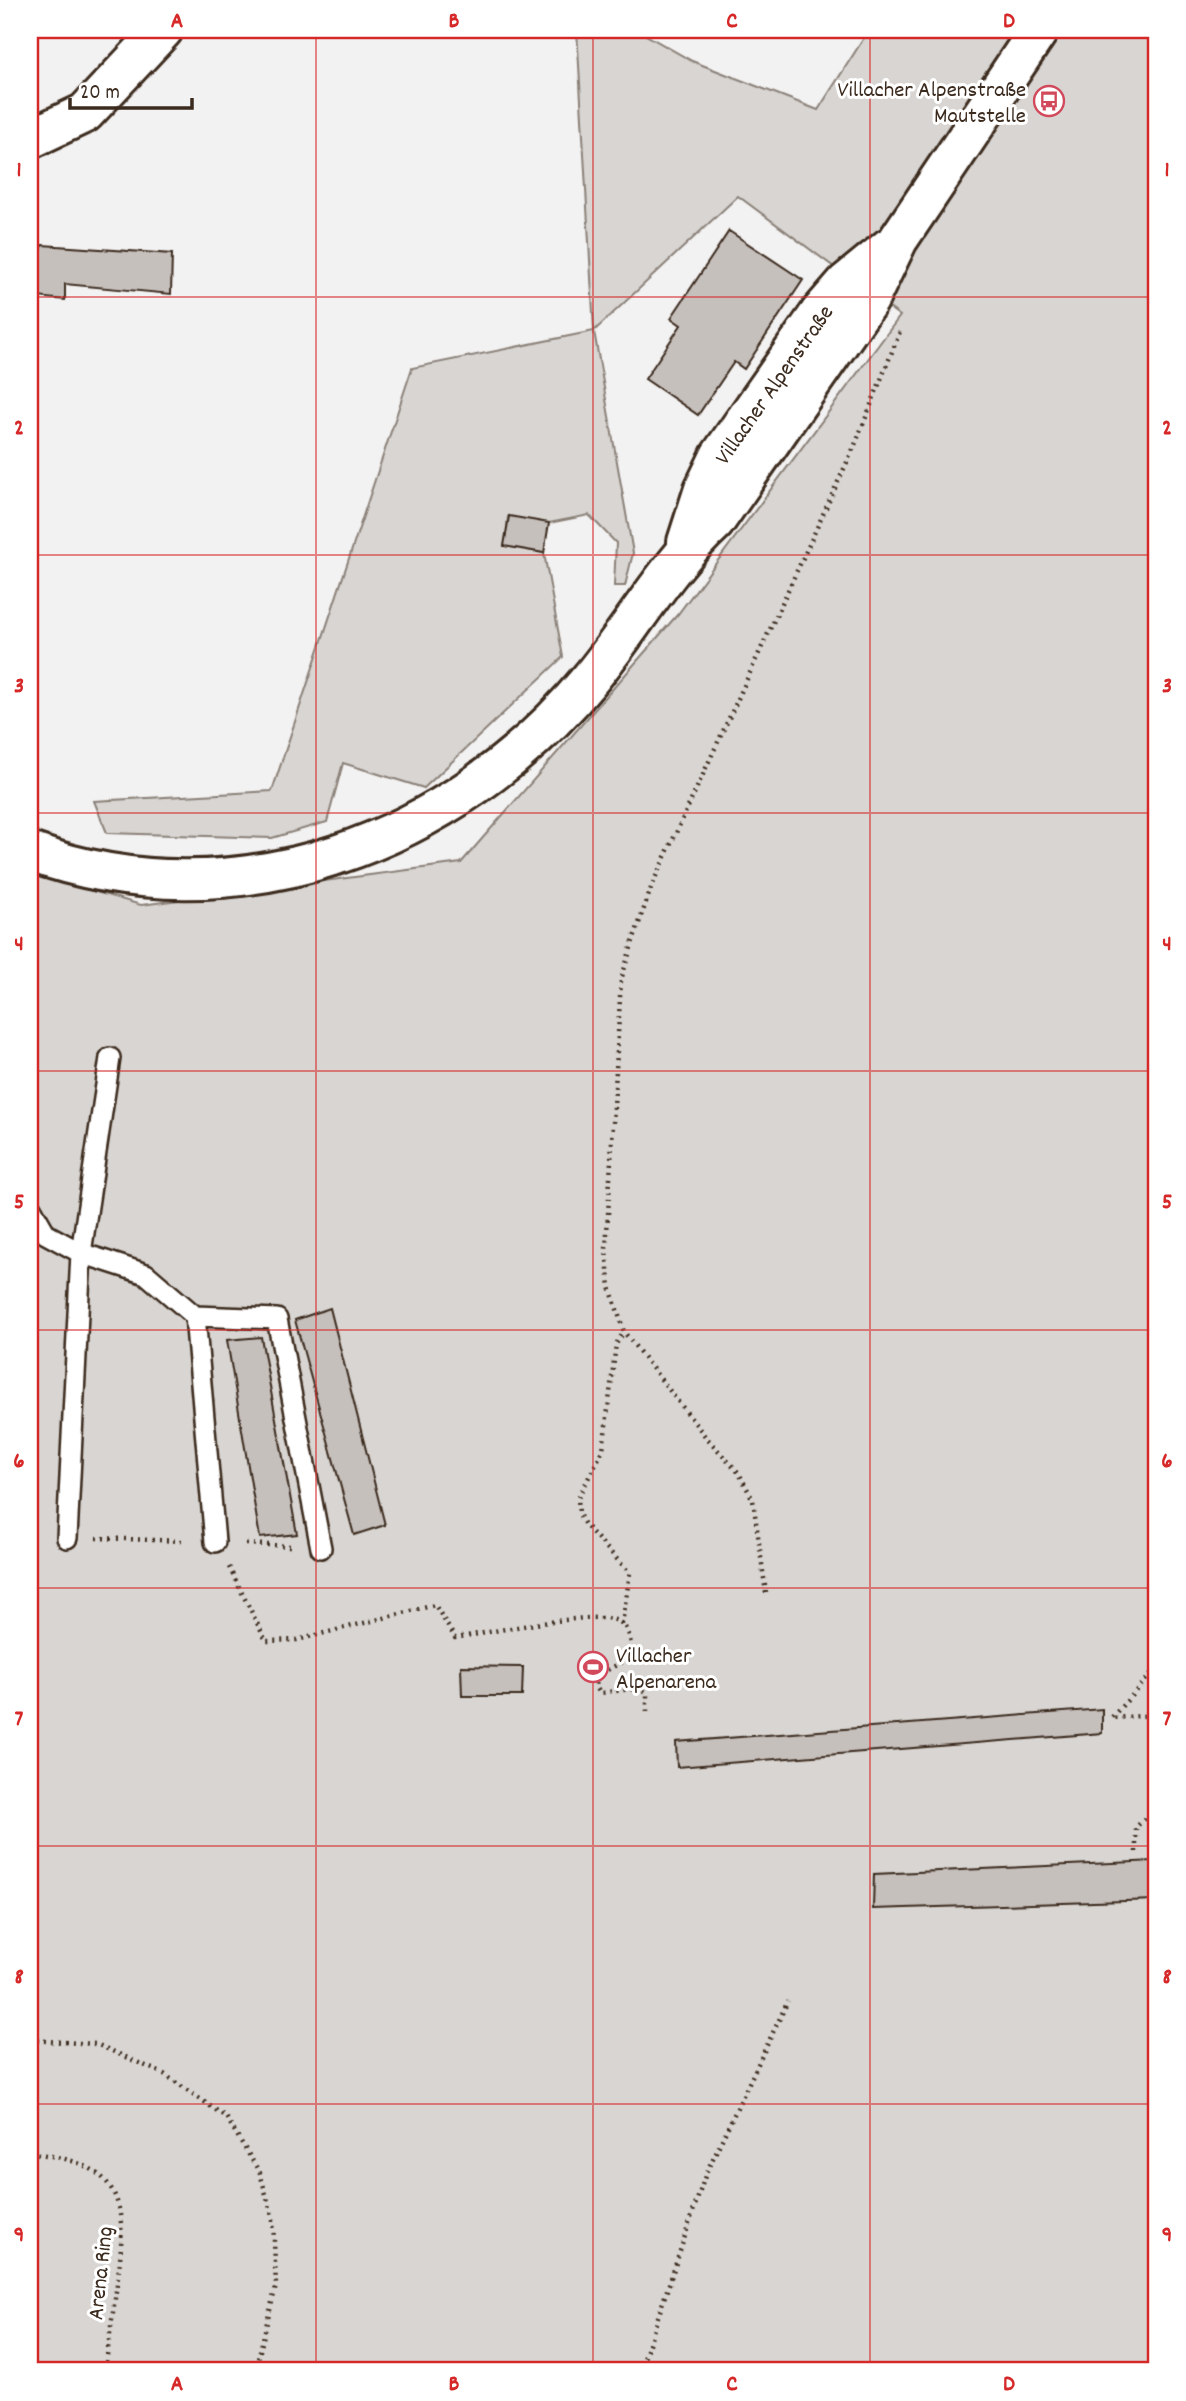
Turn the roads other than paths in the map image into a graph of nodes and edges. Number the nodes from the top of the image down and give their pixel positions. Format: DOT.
graph roads {
  1 [pos="163,30"];
  2 [pos="1039,30"];
  3 [pos="30,139"];
  4 [pos="30,852"];
  5 [pos="110,1058"];
  6 [pos="30,1206"];
  7 [pos="82,1253"];
  8 [pos="195,1316"];
  9 [pos="67,1538"];
  10 [pos="215,1542"];
  11 [pos="321,1548"];
  1 -- 3 [label="street"];
  2 -- 4 [label="street, Villacher Alpenstraße"];
  5 -- 7 [label="lane"];
  6 -- 7 [label="lane"];
  7 -- 8 [label="lane"];
  7 -- 9 [label="lane"];
  8 -- 10 [label="lane"];
  8 -- 11 [label="lane"];
}
